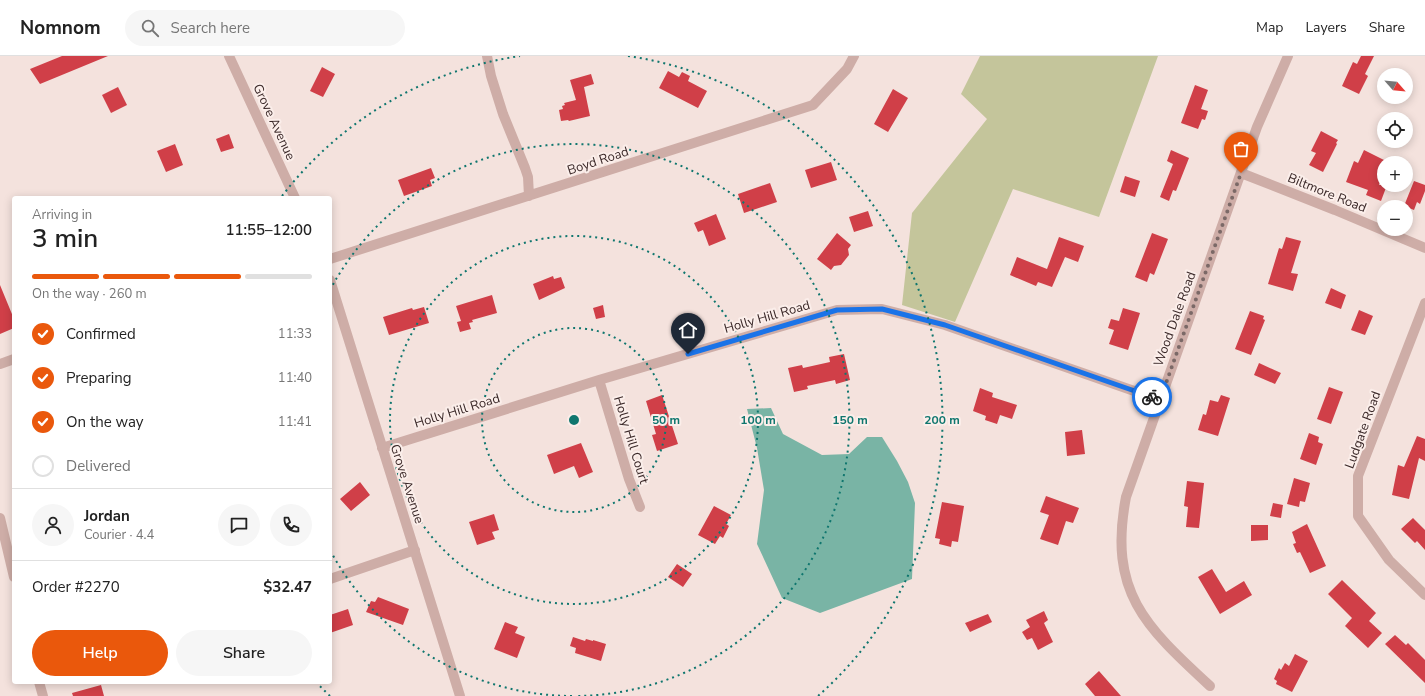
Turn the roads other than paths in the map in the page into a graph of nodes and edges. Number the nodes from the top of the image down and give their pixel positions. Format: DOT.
graph roads {
  1 [pos="229,56"];
  2 [pos="487,56"];
  3 [pos="854,56"];
  4 [pos="1288,56"];
  5 [pos="1241,173"];
  6 [pos="294,196"];
  7 [pos="529,196"];
  8 [pos="1425,248"];
  9 [pos="332,258"];
  10 [pos="332,286"];
  11 [pos="1425,303"];
  12 [pos="12,360"];
  13 [pos="0,364"];
  14 [pos="600,380"];
  15 [pos="1160,400"];
  16 [pos="382,448"];
  17 [pos="640,507"];
  18 [pos="0,518"];
  19 [pos="415,550"];
  20 [pos="12,569"];
  21 [pos="332,578"];
  22 [pos="1425,595"];
  23 [pos="40,684"];
  24 [pos="1210,686"];
  25 [pos="43,696"];
  26 [pos="460,696"];
  1 -- 6 [label="street, Grove Avenue"];
  2 -- 7 [label="street"];
  3 -- 7 [label="street, Boyd Road"];
  4 -- 5 [label="street, Wood Dale Road"];
  5 -- 8 [label="street, Biltmore Road"];
  5 -- 15 [label="street, Wood Dale Road"];
  7 -- 9 [label="street, Boyd Road"];
  10 -- 16 [label="street, Grove Avenue"];
  11 -- 22 [label="street, Ludgate Road"];
  12 -- 13 [label="street"];
  14 -- 15 [label="street, Holly Hill Road"];
  14 -- 16 [label="street, Holly Hill Road"];
  14 -- 17 [label="street, Holly Hill Court"];
  15 -- 24 [label="street, Wood Dale Road"];
  16 -- 19 [label="street, Grove Avenue"];
  18 -- 20 [label="street"];
  19 -- 21 [label="street"];
  19 -- 26 [label="street, Grove Avenue"];
  23 -- 25 [label="street"];
}
